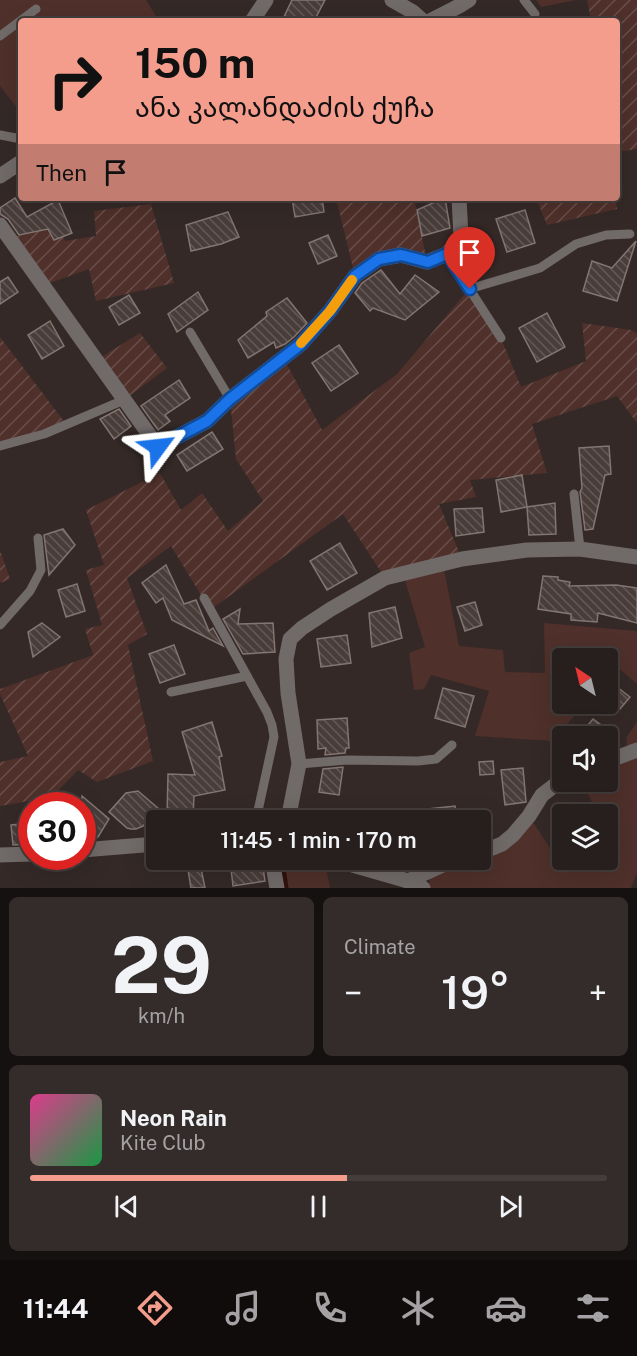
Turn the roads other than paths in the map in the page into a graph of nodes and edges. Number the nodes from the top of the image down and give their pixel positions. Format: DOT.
graph roads {
  1 [pos="266,0"];
  2 [pos="392,0"];
  3 [pos="469,0"];
  4 [pos="524,0"];
  5 [pos="36,9"];
  6 [pos="535,14"];
  7 [pos="24,18"];
  8 [pos="254,18"];
  9 [pos="420,18"];
  10 [pos="436,18"];
  11 [pos="18,22"];
  12 [pos="0,36"];
  13 [pos="0,135"];
  14 [pos="18,138"];
  15 [pos="18,164"];
  16 [pos="0,176"];
  17 [pos="459,201"];
  18 [pos="0,225"];
  19 [pos="630,234"];
  20 [pos="447,254"];
  21 [pos="470,289"];
  22 [pos="189,332"];
  23 [pos="501,338"];
  24 [pos="230,399"];
  25 [pos="124,400"];
  26 [pos="0,446"];
  27 [pos="574,494"];
  28 [pos="38,538"];
  29 [pos="580,549"];
  30 [pos="637,557"];
  31 [pos="204,598"];
  32 [pos="0,626"];
  33 [pos="247,676"];
  34 [pos="171,692"];
  35 [pos="452,745"];
  36 [pos="637,750"];
  37 [pos="618,757"];
  38 [pos="299,764"];
  39 [pos="552,787"];
  40 [pos="258,810"];
  41 [pos="290,810"];
  42 [pos="146,845"];
  43 [pos="491,848"];
  44 [pos="96,849"];
  45 [pos="0,855"];
  46 [pos="18,855"];
  47 [pos="274,870"];
  48 [pos="370,870"];
  49 [pos="432,870"];
  50 [pos="408,881"];
  51 [pos="277,888"];
  52 [pos="423,888"];
  1 -- 8 [label="street"];
  2 -- 9 [label="street"];
  3 -- 10 [label="street"];
  4 -- 6 [label="lane"];
  5 -- 7 [label="lane"];
  11 -- 12 [label="lane"];
  13 -- 14 [label="lane"];
  15 -- 16 [label="street"];
  17 -- 20 [label="street"];
  18 -- 25 [label="street"];
  19 -- 21 [label="lane"];
  20 -- 21 [label="lane"];
  20 -- 24 [label="street"];
  21 -- 23 [label="lane"];
  22 -- 24 [label="lane"];
  24 -- 25 [label="street"];
  25 -- 26 [label="lane"];
  27 -- 29 [label="lane"];
  28 -- 32 [label="lane"];
  29 -- 30 [label="street"];
  29 -- 38 [label="street"];
  31 -- 33 [label="lane"];
  33 -- 34 [label="lane"];
  33 -- 40 [label="lane"];
  35 -- 38 [label="lane"];
  36 -- 37 [label="street"];
  38 -- 41 [label="street"];
  39 -- 43 [label="street"];
  42 -- 44 [label="street"];
  45 -- 46 [label="street"];
  47 -- 51 [label="street"];
  48 -- 50 [label="street"];
  49 -- 50 [label="street"];
  50 -- 52 [label="street"];
}
